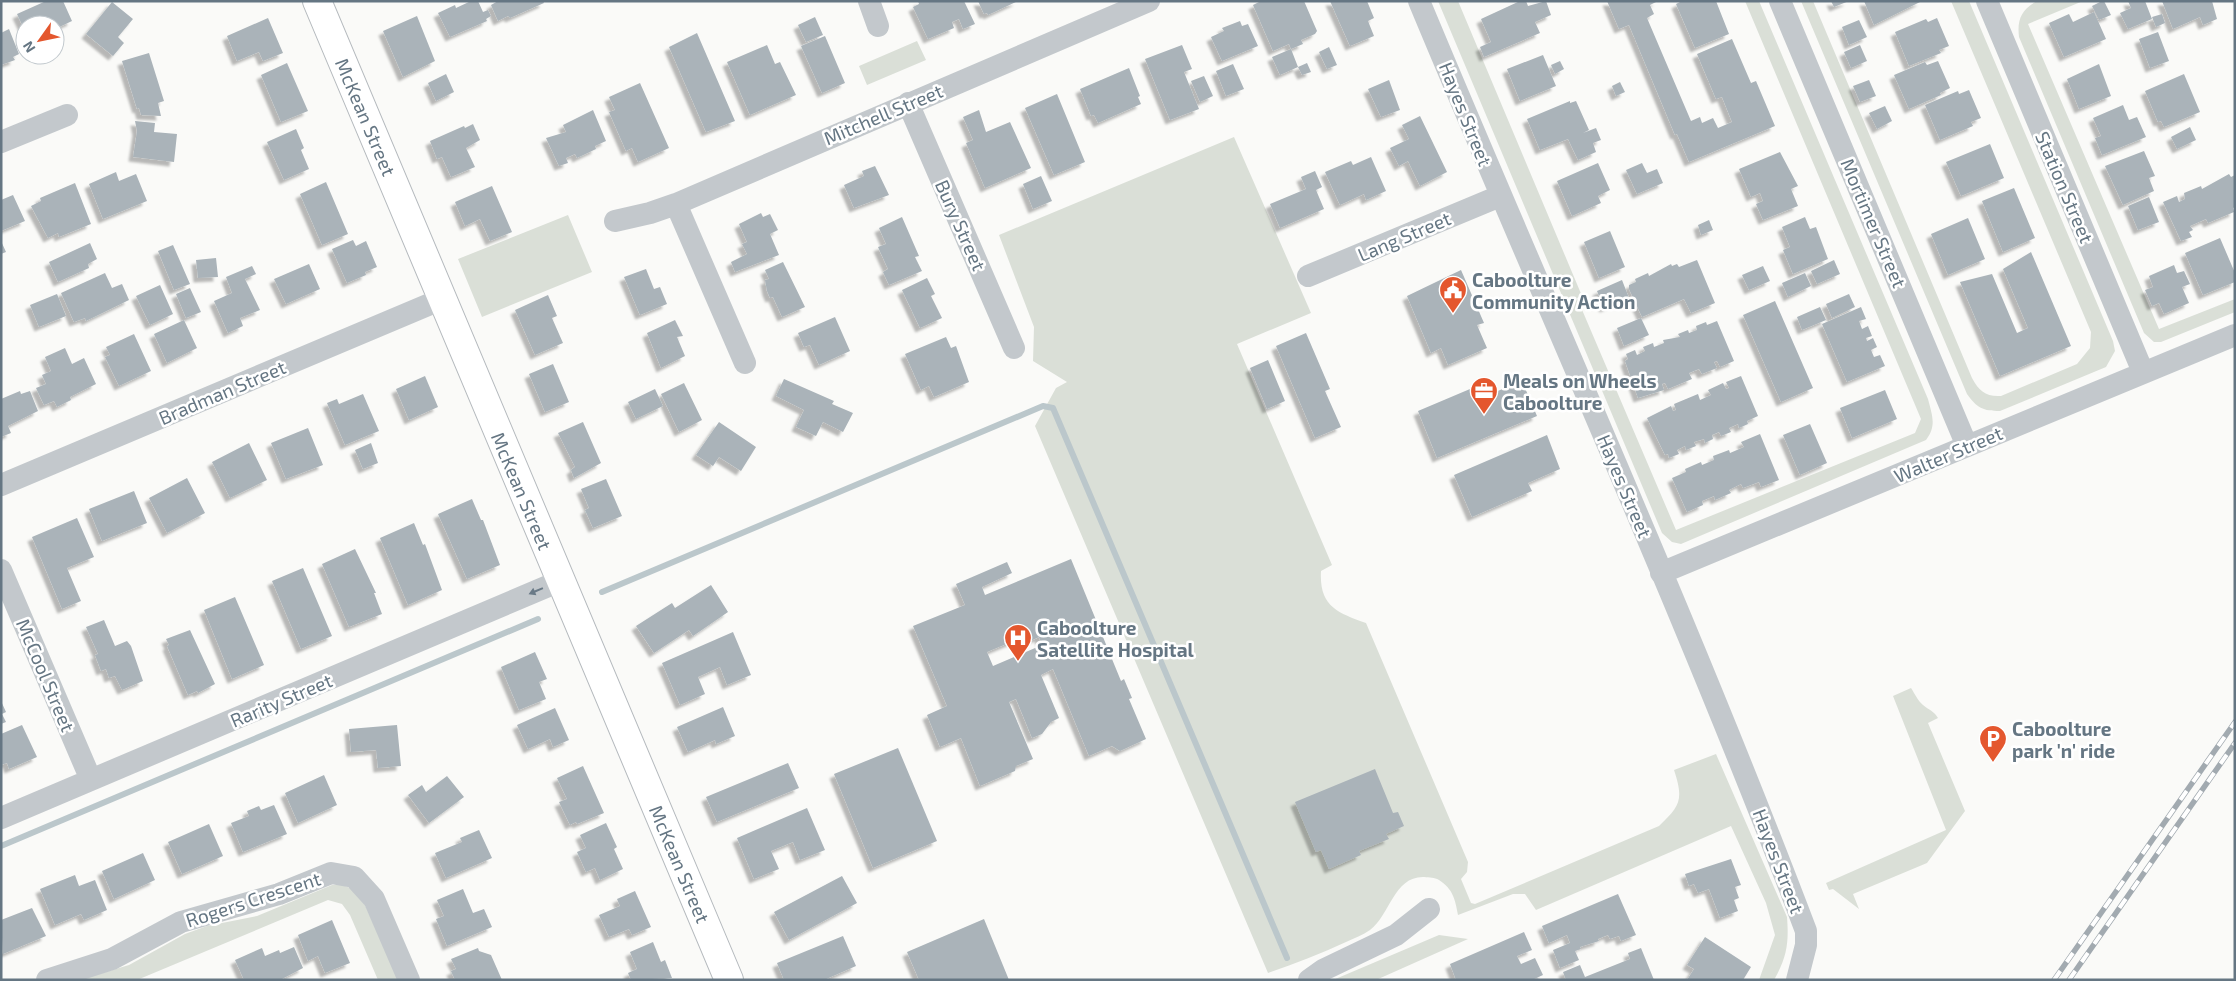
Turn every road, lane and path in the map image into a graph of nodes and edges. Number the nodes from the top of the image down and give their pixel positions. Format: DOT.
graph roads {
  1 [pos="869,1"];
  2 [pos="1149,1"];
  3 [pos="1419,1"];
  4 [pos="1780,1"];
  5 [pos="319,2"];
  6 [pos="1994,4"];
  7 [pos="878,26"];
  8 [pos="908,103"];
  9 [pos="67,115"];
  10 [pos="1,142"];
  11 [pos="1500,196"];
  12 [pos="676,204"];
  13 [pos="615,221"];
  14 [pos="1308,276"];
  15 [pos="442,299"];
  16 [pos="2235,335"];
  17 [pos="1014,348"];
  18 [pos="745,363"];
  19 [pos="2143,372"];
  20 [pos="1967,446"];
  21 [pos="1,485"];
  22 [pos="1,570"];
  23 [pos="1661,573"];
  24 [pos="560,581"];
  25 [pos="91,780"];
  26 [pos="1,818"];
  27 [pos="1429,909"];
  28 [pos="1798,978"];
  29 [pos="47,980"];
  30 [pos="409,980"];
  31 [pos="729,980"];
  32 [pos="1309,980"];
  1 -- 7 [label="street"];
  2 -- 8 [label="street, Mitchell Street"];
  3 -- 11 [label="street, Hayes Street"];
  4 -- 20 [label="street, Mortimer Street"];
  5 -- 15 [label="main road, McKean Street"];
  6 -- 19 [label="street, Station Street"];
  8 -- 12 [label="street, Mitchell Street"];
  8 -- 17 [label="street, Bury Street"];
  9 -- 10 [label="street"];
  11 -- 14 [label="street, Lang Street"];
  11 -- 23 [label="street, Hayes Street"];
  12 -- 13 [label="street, Mitchell Street"];
  12 -- 18 [label="street"];
  15 -- 21 [label="street, Bradman Street"];
  15 -- 24 [label="main road, McKean Street"];
  16 -- 19 [label="street, Walter Street"];
  19 -- 20 [label="street, Walter Street"];
  20 -- 23 [label="street, Walter Street"];
  22 -- 25 [label="street, McCool Street"];
  23 -- 28 [label="street, Hayes Street"];
  24 -- 25 [label="street, Rarity Street, one-way"];
  24 -- 31 [label="main road, McKean Street"];
  25 -- 26 [label="street, Rarity Street"];
  27 -- 32 [label="street"];
  29 -- 30 [label="street, Rogers Crescent"];
}
